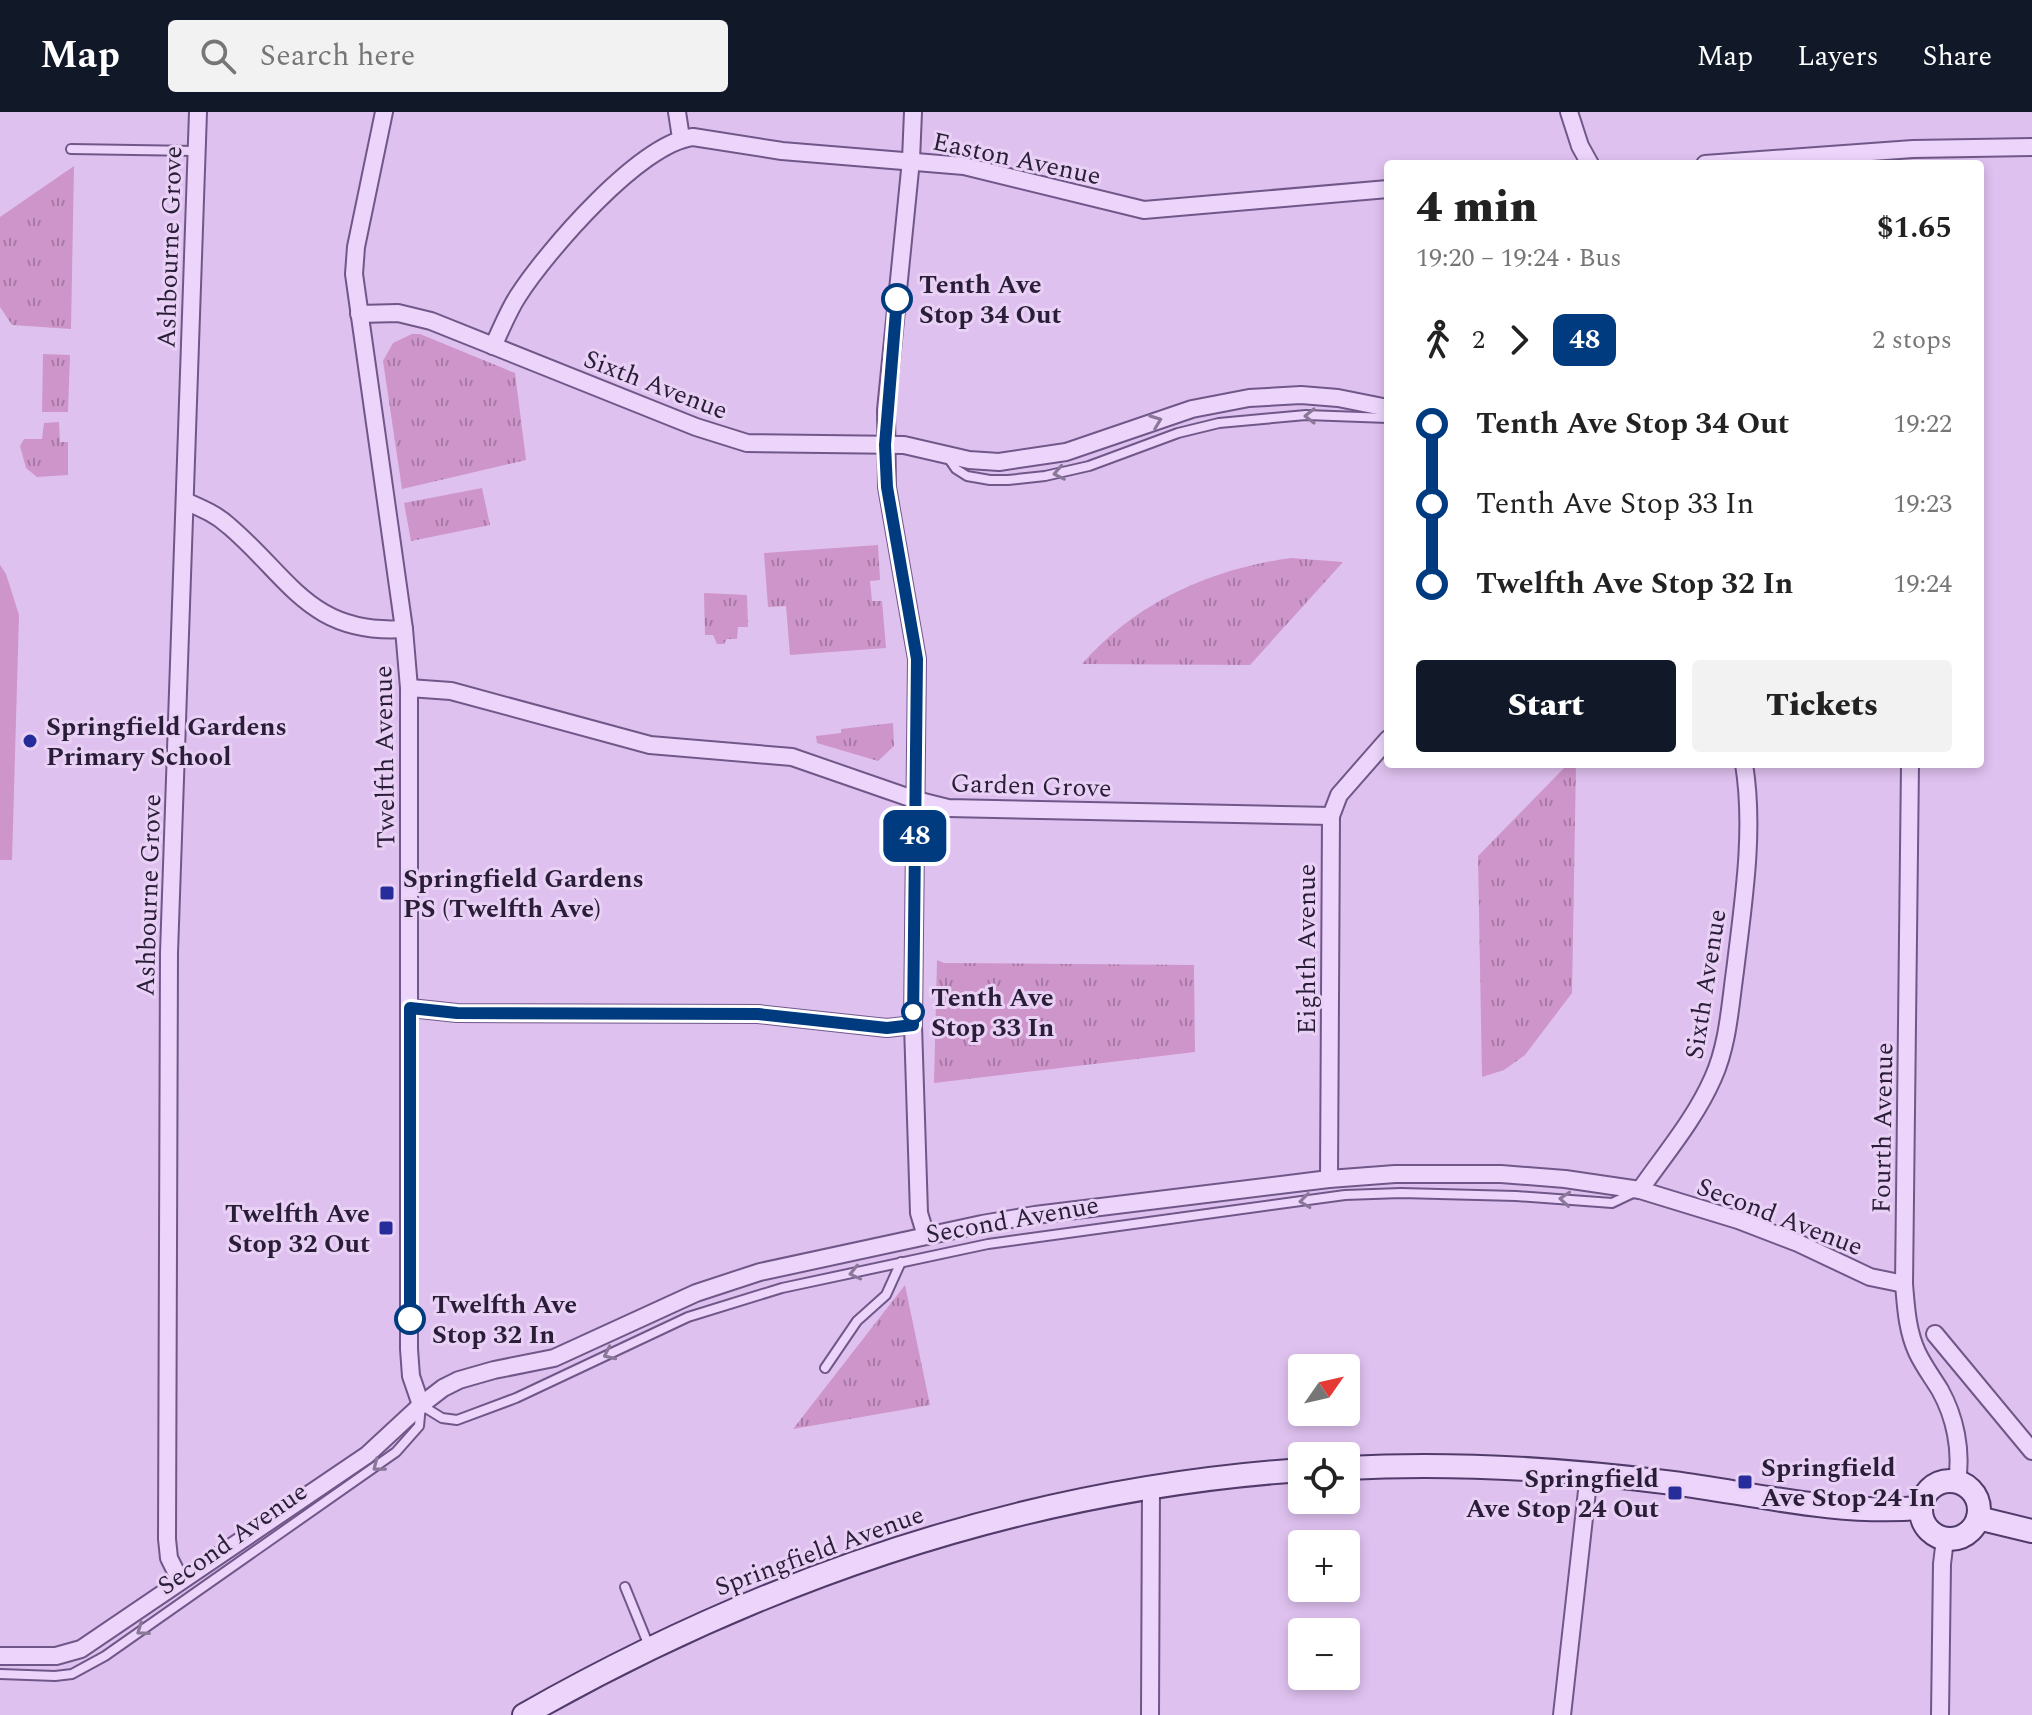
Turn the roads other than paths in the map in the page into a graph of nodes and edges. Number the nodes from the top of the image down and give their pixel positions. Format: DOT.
graph roads {
  1 [pos="198,112"];
  2 [pos="384,112"];
  3 [pos="677,112"];
  4 [pos="913,112"];
  5 [pos="1569,112"];
  6 [pos="681,138"];
  7 [pos="2032,147"];
  8 [pos="71,149"];
  9 [pos="196,151"];
  10 [pos="1912,157"];
  11 [pos="911,160"];
  12 [pos="1587,160"];
  13 [pos="1823,160"];
  14 [pos="1384,189"];
  15 [pos="359,314"];
  16 [pos="493,346"];
  17 [pos="1384,407"];
  18 [pos="1384,418"];
  19 [pos="885,445"];
  20 [pos="945,454"];
  21 [pos="185,501"];
  22 [pos="404,629"];
  23 [pos="409,688"];
  24 [pos="1384,744"];
  25 [pos="1744,768"];
  26 [pos="1910,768"];
  27 [pos="916,800"];
  28 [pos="1331,816"];
  29 [pos="410,1008"];
  30 [pos="913,1025"];
  31 [pos="1329,1179"];
  32 [pos="1640,1190"];
  33 [pos="926,1236"];
  34 [pos="901,1262"];
  35 [pos="1904,1284"];
  36 [pos="1935,1334"];
  37 [pos="825,1368"];
  38 [pos="421,1405"];
  39 [pos="2032,1451"];
  40 [pos="1360,1468"];
  41 [pos="1288,1472"];
  42 [pos="1589,1473"];
  43 [pos="1957,1481"];
  44 [pos="1151,1487"];
  45 [pos="1920,1508"];
  46 [pos="1978,1518"];
  47 [pos="2032,1531"];
  48 [pos="1945,1539"];
  49 [pos="180,1580"];
  50 [pos="625,1587"];
  51 [pos="650,1647"];
  52 [pos="0,1656"];
  53 [pos="0,1674"];
  54 [pos="524,1715"];
  55 [pos="1150,1715"];
  56 [pos="1562,1715"];
  57 [pos="1940,1715"];
  1 -- 9 [label="street, Ashbourne Grove"];
  2 -- 15 [label="street, Twelfth Avenue"];
  3 -- 6 [label="street"];
  4 -- 11 [label="street"];
  5 -- 12 [label="street"];
  6 -- 11 [label="street, Easton Avenue"];
  6 -- 16 [label="street"];
  7 -- 10 [label="street"];
  8 -- 9 [label="lane"];
  9 -- 21 [label="street, Ashbourne Grove"];
  10 -- 13 [label="street"];
  11 -- 14 [label="street, Easton Avenue"];
  11 -- 19 [label="street"];
  15 -- 16 [label="street, Sixth Avenue"];
  15 -- 22 [label="street, Twelfth Avenue"];
  16 -- 19 [label="street, Sixth Avenue"];
  20 -- 17 [label="street, Sixth Avenue, one-way"];
  18 -- 20 [label="lane, Sixth Avenue, one-way"];
  19 -- 20 [label="street, Sixth Avenue"];
  19 -- 27 [label="street"];
  21 -- 22 [label="street"];
  21 -- 49 [label="street, Ashbourne Grove"];
  22 -- 23 [label="street, Twelfth Avenue"];
  23 -- 27 [label="street, Garden Grove"];
  23 -- 29 [label="street, Twelfth Avenue"];
  24 -- 28 [label="street, Eighth Avenue"];
  25 -- 32 [label="street, Sixth Avenue"];
  26 -- 35 [label="street, Fourth Avenue"];
  27 -- 28 [label="street, Garden Grove"];
  27 -- 30 [label="street"];
  28 -- 31 [label="street, Eighth Avenue"];
  29 -- 30 [label="street"];
  29 -- 38 [label="street, Twelfth Avenue"];
  30 -- 33 [label="street"];
  31 -- 32 [label="street, Second Avenue"];
  31 -- 33 [label="street, Second Avenue"];
  32 -- 34 [label="lane, Second Avenue, one-way"];
  32 -- 35 [label="street, Second Avenue"];
  33 -- 38 [label="street, Second Avenue"];
  34 -- 37 [label="lane"];
  34 -- 38 [label="lane, Second Avenue, one-way"];
  35 -- 43 [label="street, Fourth Avenue"];
  36 -- 39 [label="street"];
  38 -- 49 [label="street, Second Avenue"];
  38 -- 53 [label="lane, Second Avenue, one-way"];
  40 -- 42 [label="street"];
  41 -- 44 [label="street, Springfield Avenue"];
  42 -- 45 [label="street"];
  42 -- 56 [label="street"];
  43 -- 45 [label="street"];
  43 -- 46 [label="street"];
  44 -- 51 [label="street, Springfield Avenue"];
  44 -- 55 [label="street"];
  45 -- 48 [label="street"];
  46 -- 47 [label="street"];
  46 -- 48 [label="street"];
  48 -- 57 [label="street"];
  49 -- 52 [label="street, Second Avenue"];
  50 -- 51 [label="lane"];
  51 -- 54 [label="street, Springfield Avenue"];
}
